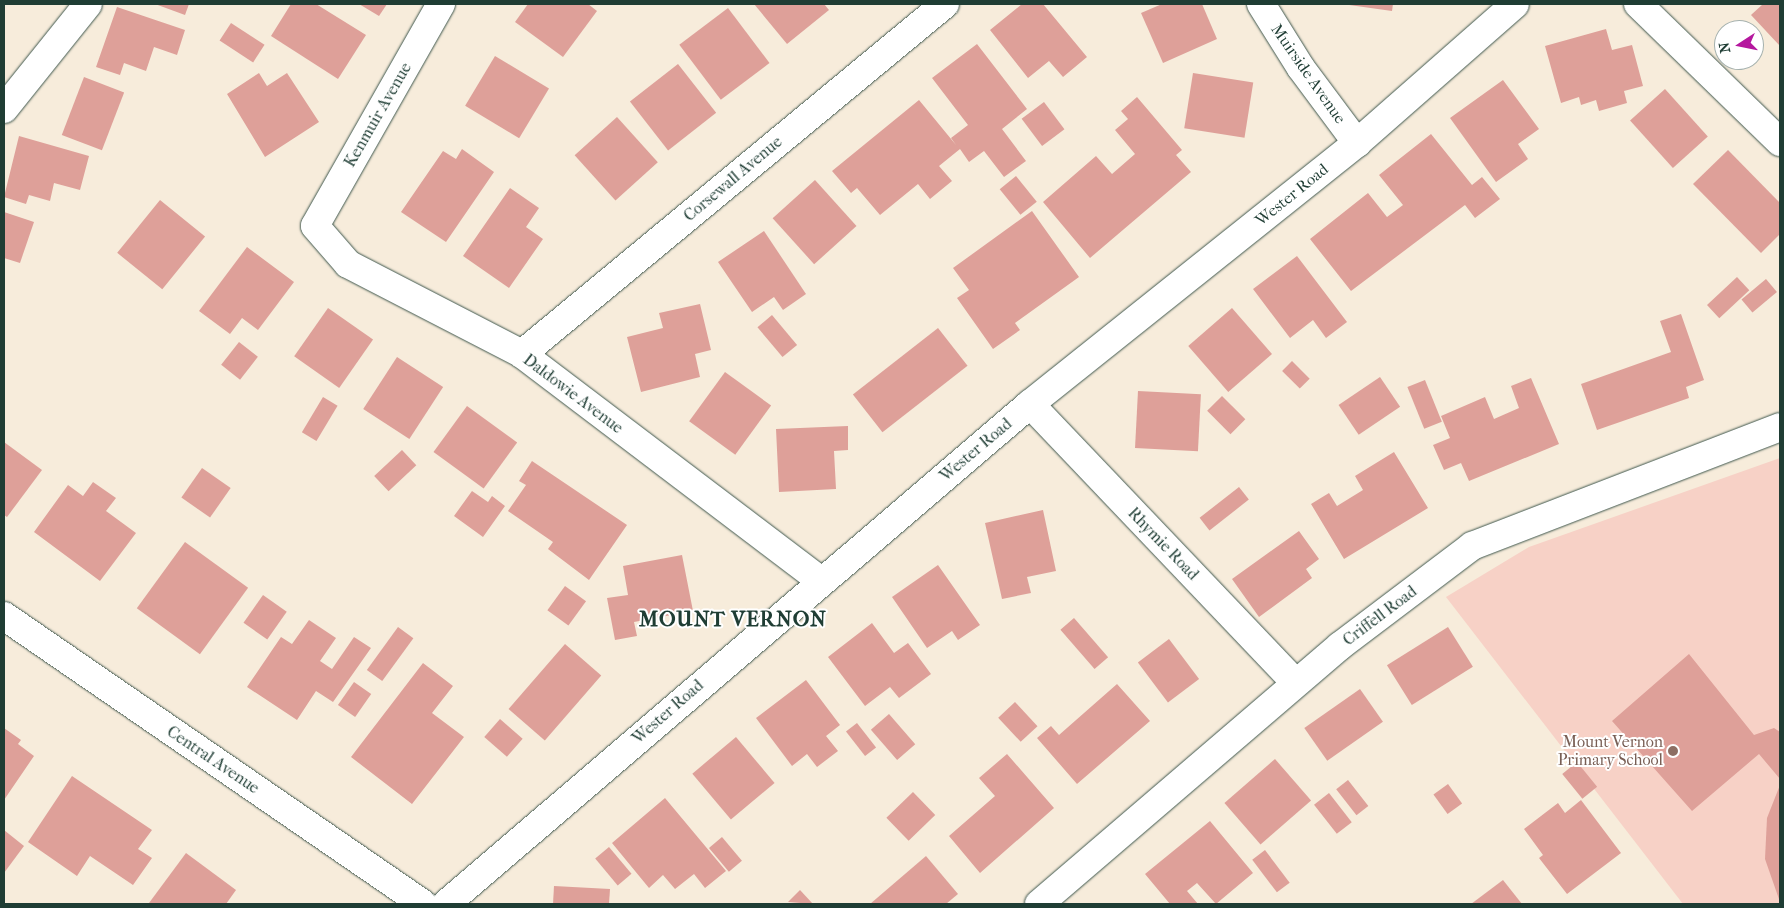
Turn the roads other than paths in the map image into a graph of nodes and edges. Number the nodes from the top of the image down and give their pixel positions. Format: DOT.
graph roads {
  1 [pos="88,4"];
  2 [pos="441,4"];
  3 [pos="945,4"];
  4 [pos="1260,4"];
  5 [pos="1515,4"];
  6 [pos="1638,4"];
  7 [pos="4,109"];
  8 [pos="1780,142"];
  9 [pos="1357,143"];
  10 [pos="315,226"];
  11 [pos="522,354"];
  12 [pos="1030,404"];
  13 [pos="1780,427"];
  14 [pos="821,581"];
  15 [pos="4,616"];
  16 [pos="1296,684"];
  17 [pos="423,904"];
  18 [pos="446,904"];
  19 [pos="1040,904"];
  1 -- 7 [label="street"];
  2 -- 10 [label="street, Kenmuir Avenue"];
  3 -- 11 [label="street, Corsewall Avenue"];
  4 -- 9 [label="street, Muirside Avenue"];
  5 -- 9 [label="street, Wester Road"];
  6 -- 8 [label="street"];
  9 -- 12 [label="street, Wester Road"];
  10 -- 11 [label="street, Daldowie Avenue"];
  11 -- 14 [label="street, Daldowie Avenue"];
  12 -- 14 [label="street, Wester Road"];
  12 -- 16 [label="street, Rhymie Road"];
  13 -- 16 [label="street, Criffell Road"];
  14 -- 18 [label="street, Wester Road"];
  15 -- 17 [label="street, Central Avenue"];
  16 -- 19 [label="street, Criffell Road"];
}
